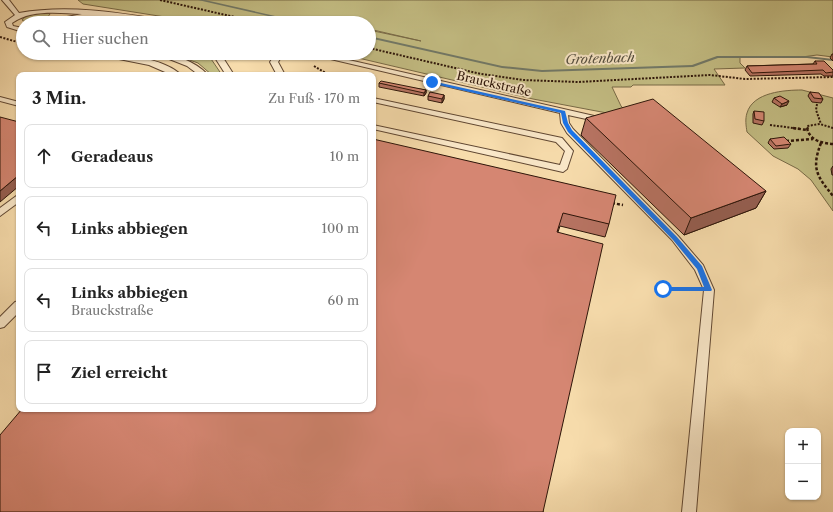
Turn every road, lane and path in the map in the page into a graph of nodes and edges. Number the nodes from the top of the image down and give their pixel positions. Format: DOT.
graph roads {
  1 [pos="5,0"];
  2 [pos="160,0"];
  3 [pos="58,7"];
  4 [pos="109,12"];
  5 [pos="16,13"];
  6 [pos="61,16"];
  7 [pos="86,16"];
  8 [pos="132,16"];
  9 [pos="230,16"];
  10 [pos="16,28"];
  11 [pos="0,37"];
  12 [pos="16,42"];
  13 [pos="376,50"];
  14 [pos="131,60"];
  15 [pos="178,60"];
  16 [pos="220,60"];
  17 [pos="275,60"];
  18 [pos="339,60"];
  19 [pos="172,72"];
  20 [pos="200,72"];
  21 [pos="228,72"];
  22 [pos="279,72"];
  23 [pos="833,77"];
  24 [pos="0,99"];
  25 [pos="376,101"];
  26 [pos="16,103"];
  27 [pos="817,104"];
  28 [pos="564,112"];
  29 [pos="603,121"];
  30 [pos="821,124"];
  31 [pos="770,125"];
  32 [pos="376,128"];
  33 [pos="833,128"];
  34 [pos="807,130"];
  35 [pos="813,139"];
  36 [pos="785,141"];
  37 [pos="821,143"];
  38 [pos="830,144"];
  39 [pos="833,144"];
  40 [pos="833,148"];
  41 [pos="833,196"];
  42 [pos="16,200"];
  43 [pos="606,202"];
  44 [pos="629,207"];
  45 [pos="0,213"];
  46 [pos="663,289"];
  47 [pos="709,290"];
  48 [pos="16,308"];
  49 [pos="0,324"];
  50 [pos="689,512"];
  1 -- 5 [label="lane"];
  2 -- 9 [label="path"];
  3 -- 4 [label="lane"];
  3 -- 5 [label="lane"];
  3 -- 6 [label="lane"];
  4 -- 7 [label="lane"];
  4 -- 8 [label="lane"];
  5 -- 10 [label="lane"];
  11 -- 12 [label="path"];
  13 -- 23 [label="path"];
  14 -- 19 [label="lane"];
  15 -- 20 [label="lane"];
  16 -- 21 [label="lane"];
  17 -- 22 [label="lane"];
  18 -- 28 [label="lane, Brauckstraße"];
  24 -- 26 [label="lane"];
  25 -- 32 [label="lane"];
  27 -- 30 [label="path"];
  28 -- 29 [label="lane, Brauckstraße"];
  28 -- 47 [label="lane"];
  30 -- 33 [label="path"];
  30 -- 34 [label="path"];
  31 -- 34 [label="path"];
  34 -- 35 [label="path"];
  35 -- 36 [label="path"];
  35 -- 37 [label="path"];
  37 -- 38 [label="path"];
  37 -- 41 [label="path"];
  38 -- 39 [label="path"];
  38 -- 40 [label="path"];
  42 -- 45 [label="lane"];
  43 -- 44 [label="path"];
  46 -- 47 [label="path"];
  47 -- 50 [label="lane"];
  48 -- 49 [label="lane"];
}
